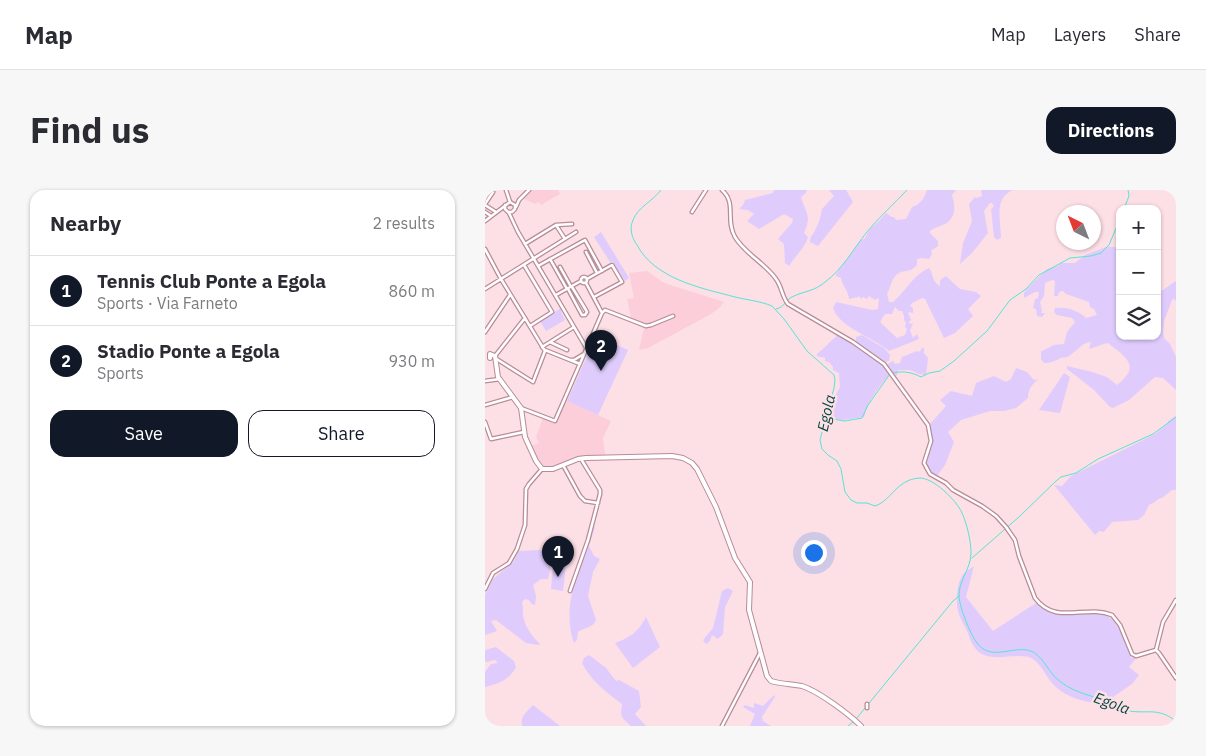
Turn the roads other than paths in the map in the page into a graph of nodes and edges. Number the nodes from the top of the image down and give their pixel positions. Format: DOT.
graph roads {
  1 [pos="505,190"];
  2 [pos="529,190"];
  3 [pos="706,190"];
  4 [pos="722,190"];
  5 [pos="493,192"];
  6 [pos="519,200"];
  7 [pos="511,202"];
  8 [pos="485,204"];
  9 [pos="505,205"];
  10 [pos="501,208"];
  11 [pos="515,208"];
  12 [pos="485,212"];
  13 [pos="496,212"];
  14 [pos="507,212"];
  15 [pos="692,212"];
  16 [pos="491,216"];
  17 [pos="485,221"];
  18 [pos="514,224"];
  19 [pos="572,224"];
  20 [pos="556,225"];
  21 [pos="576,232"];
  22 [pos="565,239"];
  23 [pos="525,244"];
  24 [pos="485,249"];
  25 [pos="586,252"];
  26 [pos="533,258"];
  27 [pos="595,258"];
  28 [pos="550,259"];
  29 [pos="591,260"];
  30 [pos="523,264"];
  31 [pos="538,266"];
  32 [pos="560,267"];
  33 [pos="602,271"];
  34 [pos="597,273"];
  35 [pos="564,275"];
  36 [pos="560,277"];
  37 [pos="501,279"];
  38 [pos="586,281"];
  39 [pos="571,286"];
  40 [pos="485,289"];
  41 [pos="567,289"];
  42 [pos="511,295"];
  43 [pos="556,296"];
  44 [pos="594,297"];
  45 [pos="602,313"];
  46 [pos="673,316"];
  47 [pos="525,318"];
  48 [pos="530,326"];
  49 [pos="574,327"];
  50 [pos="485,332"];
  51 [pos="549,342"];
  52 [pos="543,348"];
  53 [pos="587,349"];
  54 [pos="567,350"];
  55 [pos="485,351"];
  56 [pos="585,353"];
  57 [pos="492,358"];
  58 [pos="570,360"];
  59 [pos="580,364"];
  60 [pos="499,379"];
  61 [pos="485,381"];
  62 [pos="513,398"];
  63 [pos="485,405"];
  64 [pos="521,408"];
  65 [pos="485,422"];
  66 [pos="524,432"];
  67 [pos="581,459"];
  68 [pos="563,465"];
  69 [pos="543,470"];
  70 [pos="598,503"];
  71 [pos="485,589"];
  72 [pos="570,591"];
  73 [pos="1176,600"];
  74 [pos="1156,650"];
  75 [pos="760,653"];
  76 [pos="1176,678"];
  77 [pos="723,726"];
  78 [pos="861,726"];
  1 -- 7 [label="street"];
  2 -- 6 [label="street"];
  3 -- 15 [label="street"];
  4 -- 74 [label="street"];
  5 -- 8 [label="street"];
  6 -- 7 [label="street"];
  6 -- 11 [label="street"];
  7 -- 9 [label="street"];
  7 -- 11 [label="street"];
  8 -- 13 [label="street"];
  9 -- 10 [label="street"];
  9 -- 14 [label="street"];
  10 -- 13 [label="street"];
  10 -- 14 [label="street"];
  11 -- 14 [label="street"];
  11 -- 18 [label="street"];
  12 -- 16 [label="street"];
  13 -- 16 [label="street"];
  14 -- 18 [label="street"];
  16 -- 17 [label="street"];
  18 -- 23 [label="street"];
  19 -- 20 [label="street"];
  20 -- 22 [label="street"];
  20 -- 23 [label="street"];
  21 -- 22 [label="street"];
  22 -- 26 [label="street"];
  23 -- 26 [label="street"];
  24 -- 37 [label="street"];
  25 -- 29 [label="street"];
  26 -- 30 [label="street"];
  26 -- 31 [label="street"];
  27 -- 28 [label="street"];
  27 -- 29 [label="street"];
  27 -- 33 [label="street"];
  28 -- 31 [label="street"];
  28 -- 36 [label="street"];
  29 -- 34 [label="street"];
  30 -- 37 [label="street"];
  30 -- 48 [label="street"];
  31 -- 43 [label="street"];
  32 -- 35 [label="street"];
  33 -- 34 [label="street"];
  33 -- 44 [label="street"];
  34 -- 38 [label="street"];
  35 -- 36 [label="street"];
  35 -- 39 [label="street"];
  36 -- 41 [label="street"];
  37 -- 40 [label="street"];
  37 -- 42 [label="street"];
  38 -- 39 [label="street"];
  38 -- 44 [label="street"];
  39 -- 41 [label="street"];
  39 -- 41 [label="street"];
  41 -- 43 [label="street"];
  42 -- 47 [label="street"];
  42 -- 50 [label="street"];
  43 -- 49 [label="street"];
  44 -- 45 [label="street"];
  45 -- 46 [label="street"];
  45 -- 53 [label="street"];
  47 -- 48 [label="street"];
  47 -- 57 [label="street"];
  48 -- 52 [label="street"];
  49 -- 51 [label="street"];
  49 -- 53 [label="street"];
  51 -- 52 [label="street"];
  51 -- 54 [label="street"];
  52 -- 57 [label="street"];
  52 -- 58 [label="street"];
  53 -- 56 [label="street"];
  55 -- 57 [label="street"];
  56 -- 58 [label="street"];
  56 -- 59 [label="street"];
  57 -- 60 [label="street"];
  58 -- 59 [label="street"];
  59 -- 64 [label="street"];
  60 -- 61 [label="street"];
  60 -- 62 [label="street"];
  62 -- 63 [label="street"];
  62 -- 64 [label="street"];
  64 -- 66 [label="street"];
  65 -- 66 [label="street"];
  66 -- 69 [label="street"];
  67 -- 68 [label="street"];
  67 -- 70 [label="street"];
  67 -- 75 [label="street"];
  68 -- 69 [label="street"];
  68 -- 70 [label="street"];
  69 -- 71 [label="street"];
  70 -- 72 [label="street"];
  73 -- 74 [label="street"];
  74 -- 76 [label="street"];
  75 -- 77 [label="street"];
  75 -- 78 [label="street"];
}
